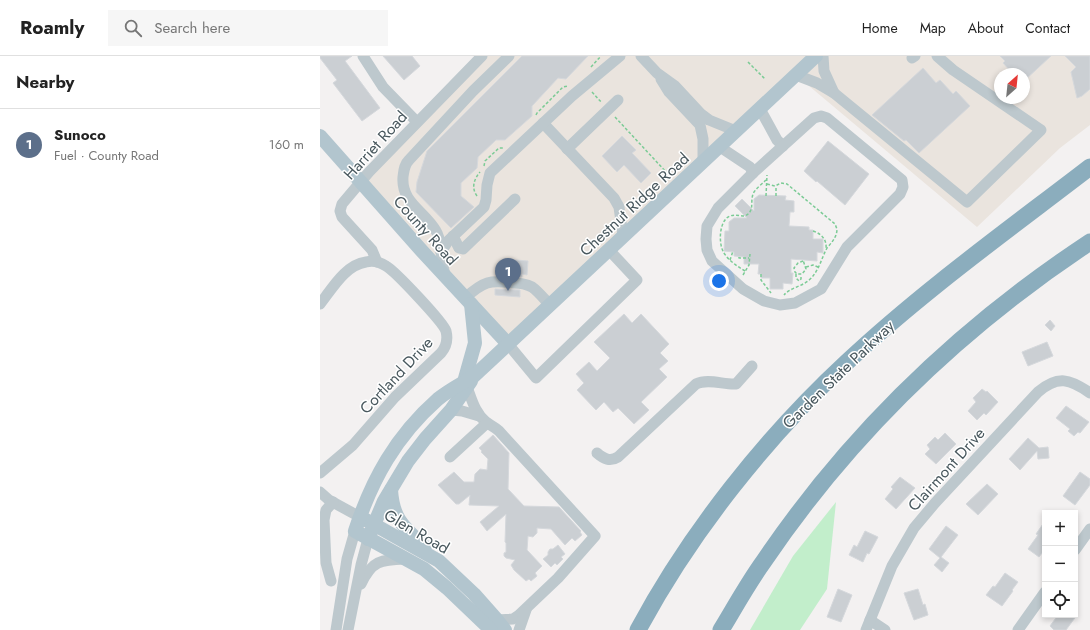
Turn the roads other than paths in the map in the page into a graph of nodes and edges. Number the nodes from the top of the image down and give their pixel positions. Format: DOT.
graph roads {
  1 [pos="363,56"];
  2 [pos="482,56"];
  3 [pos="509,56"];
  4 [pos="620,56"];
  5 [pos="641,56"];
  6 [pos="823,56"];
  7 [pos="937,56"];
  8 [pos="812,59"];
  9 [pos="658,73"];
  10 [pos="796,75"];
  11 [pos="834,94"];
  12 [pos="618,100"];
  13 [pos="760,109"];
  14 [pos="417,122"];
  15 [pos="543,123"];
  16 [pos="736,131"];
  17 [pos="320,136"];
  18 [pos="782,146"];
  19 [pos="720,147"];
  20 [pos="567,149"];
  21 [pos="703,162"];
  22 [pos="1090,167"];
  23 [pos="753,173"];
  24 [pos="362,182"];
  25 [pos="515,199"];
  26 [pos="453,236"];
  27 [pos="623,236"];
  28 [pos="1090,242"];
  29 [pos="609,250"];
  30 [pos="441,252"];
  31 [pos="377,262"];
  32 [pos="445,277"];
  33 [pos="468,301"];
  34 [pos="320,304"];
  35 [pos="550,305"];
  36 [pos="508,344"];
  37 [pos="752,366"];
  38 [pos="468,382"];
  39 [pos="1090,393"];
  40 [pos="451,410"];
  41 [pos="483,419"];
  42 [pos="597,453"];
  43 [pos="450,457"];
  44 [pos="320,474"];
  45 [pos="391,490"];
  46 [pos="320,492"];
  47 [pos="333,502"];
  48 [pos="360,517"];
  49 [pos="373,525"];
  50 [pos="1090,529"];
  51 [pos="355,531"];
  52 [pos="368,539"];
  53 [pos="1078,546"];
  54 [pos="406,559"];
  55 [pos="439,561"];
  56 [pos="320,579"];
  57 [pos="331,581"];
  58 [pos="343,586"];
  59 [pos="1042,596"];
  60 [pos="353,601"];
  61 [pos="527,608"];
  62 [pos="868,625"];
  63 [pos="498,626"];
  64 [pos="336,630"];
  65 [pos="348,630"];
  66 [pos="519,630"];
  67 [pos="638,630"];
  68 [pos="721,630"];
  69 [pos="885,630"];
  70 [pos="1018,630"];
  1 -- 14 [label="street"];
  2 -- 14 [label="street, Harriet Road"];
  3 -- 30 [label="street"];
  4 -- 15 [label="street"];
  5 -- 9 [label="street"];
  6 -- 11 [label="street"];
  7 -- 11 [label="street"];
  8 -- 10 [label="main road, Chestnut Ridge Road"];
  9 -- 16 [label="street"];
  9 -- 21 [label="street"];
  10 -- 11 [label="street"];
  10 -- 13 [label="main road, Chestnut Ridge Road"];
  12 -- 20 [label="street"];
  13 -- 16 [label="main road, Chestnut Ridge Road"];
  13 -- 18 [label="street"];
  14 -- 24 [label="street, Harriet Road"];
  15 -- 20 [label="street"];
  15 -- 26 [label="street"];
  16 -- 19 [label="main road, Chestnut Ridge Road"];
  17 -- 24 [label="main road, County Road"];
  18 -- 23 [label="street"];
  18 -- 23 [label="street"];
  19 -- 21 [label="main road, Chestnut Ridge Road"];
  19 -- 23 [label="street"];
  20 -- 27 [label="street"];
  21 -- 27 [label="main road, Chestnut Ridge Road"];
  22 -- 67 [label="highway, Garden State Parkway"];
  24 -- 31 [label="street, Harriet Road"];
  24 -- 32 [label="main road, County Road"];
  25 -- 26 [label="street"];
  26 -- 30 [label="street"];
  27 -- 29 [label="main road, Chestnut Ridge Road"];
  28 -- 68 [label="highway"];
  29 -- 35 [label="main road, Chestnut Ridge Road"];
  29 -- 36 [label="street"];
  30 -- 32 [label="street"];
  31 -- 34 [label="street"];
  31 -- 44 [label="street, Cortland Drive"];
  32 -- 33 [label="main road, County Road"];
  33 -- 35 [label="street"];
  33 -- 36 [label="main road, County Road"];
  33 -- 38 [label="main road"];
  35 -- 36 [label="main road, Chestnut Ridge Road"];
  36 -- 38 [label="main road, Chestnut Ridge Road"];
  37 -- 42 [label="street"];
  38 -- 40 [label="main road, Chestnut Ridge Road"];
  38 -- 41 [label="street"];
  38 -- 48 [label="main road, Chestnut Ridge Road"];
  39 -- 62 [label="street, Clairmont Drive"];
  40 -- 41 [label="street"];
  40 -- 45 [label="main road, Chestnut Ridge Road"];
  41 -- 43 [label="street"];
  41 -- 61 [label="street"];
  45 -- 49 [label="main road, Chestnut Ridge Road"];
  45 -- 55 [label="main road"];
  46 -- 47 [label="street"];
  47 -- 48 [label="street"];
  47 -- 57 [label="street"];
  48 -- 49 [label="main road, Glen Road"];
  48 -- 51 [label="main road, Chestnut Ridge Road"];
  49 -- 52 [label="main road, Chestnut Ridge Road"];
  49 -- 55 [label="main road, Glen Road"];
  50 -- 53 [label="street"];
  51 -- 52 [label="main road, Glen Road"];
  51 -- 58 [label="street, Chestnut Ridge Road"];
  52 -- 54 [label="main road, Glen Road"];
  52 -- 60 [label="street, Chestnut Ridge Road"];
  54 -- 60 [label="street"];
  54 -- 63 [label="main road, Glen Road"];
  55 -- 63 [label="main road, Glen Road"];
  56 -- 57 [label="street"];
  57 -- 58 [label="street"];
  58 -- 64 [label="street, Chestnut Ridge Road"];
  59 -- 70 [label="street"];
  60 -- 65 [label="street, Chestnut Ridge Road"];
  61 -- 63 [label="street"];
  61 -- 66 [label="street"];
  62 -- 69 [label="street"];
}
